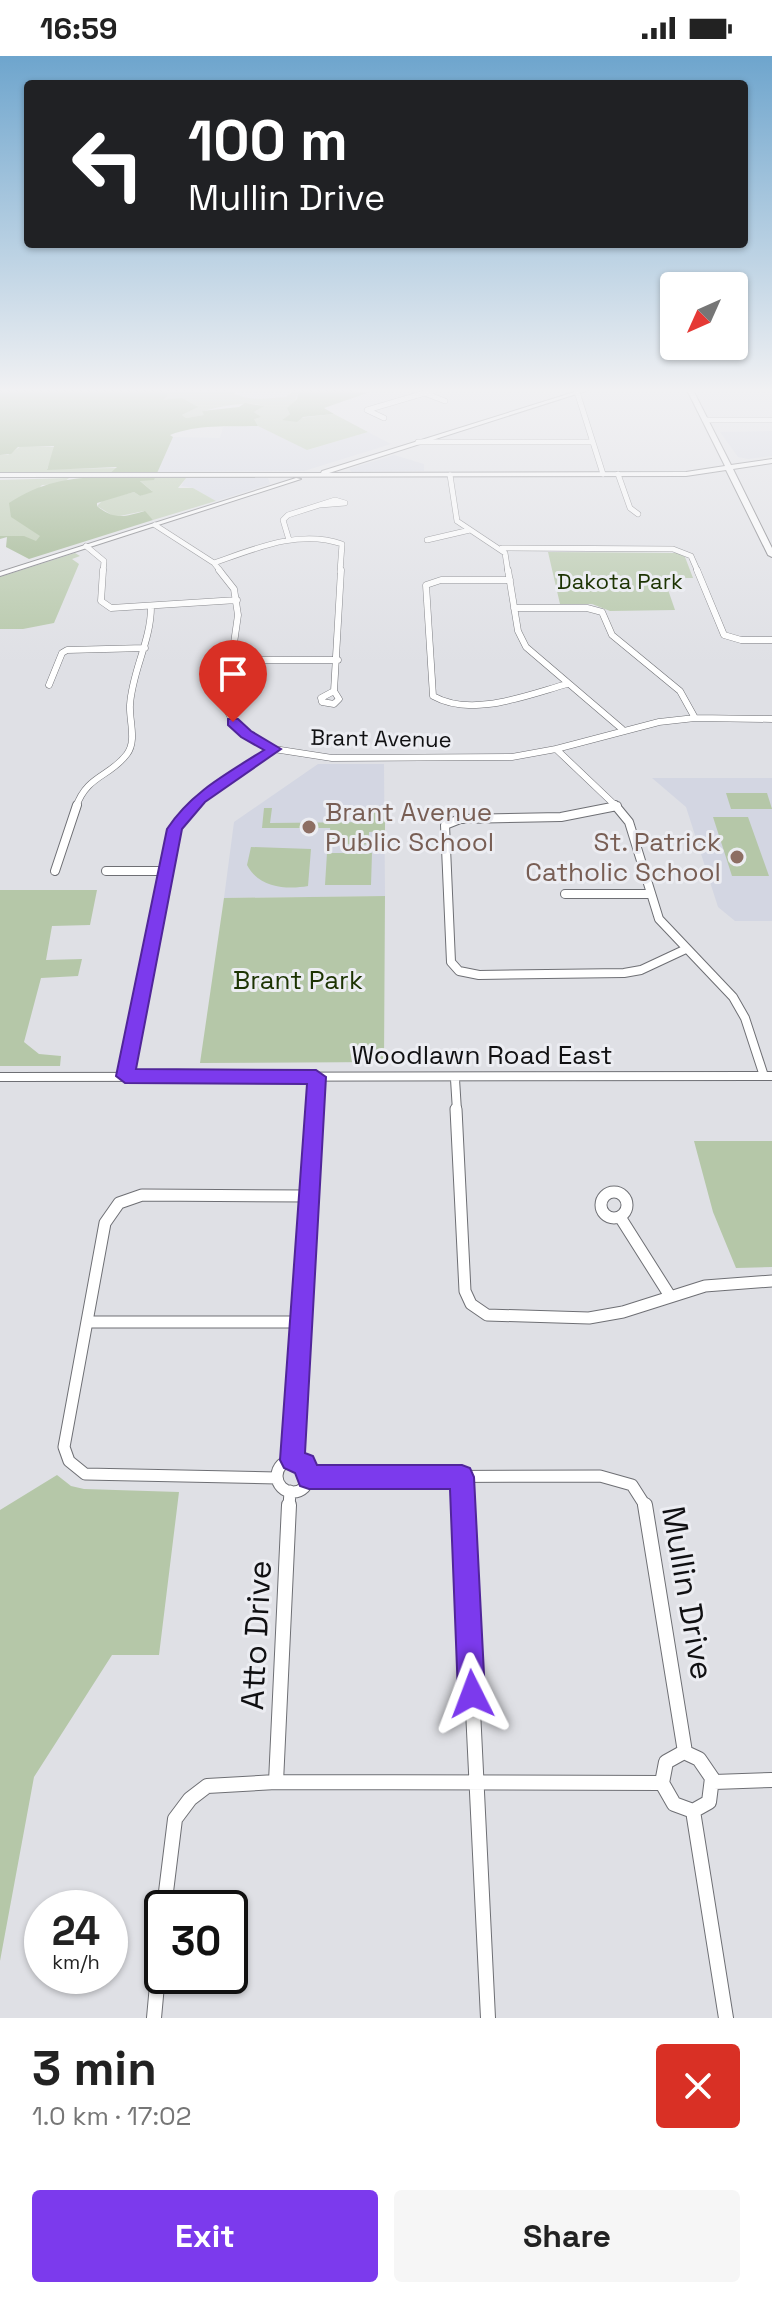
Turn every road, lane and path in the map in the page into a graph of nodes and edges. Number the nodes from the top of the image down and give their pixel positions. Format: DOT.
graph roads {
  1 [pos="282,482"];
  2 [pos="291,482"];
  3 [pos="451,482"];
  4 [pos="621,482"];
  5 [pos="736,482"];
  6 [pos="271,488"];
  7 [pos="320,505"];
  8 [pos="638,514"];
  9 [pos="155,525"];
  10 [pos="470,530"];
  11 [pos="289,540"];
  12 [pos="427,540"];
  13 [pos="86,546"];
  14 [pos="502,548"];
  15 [pos="772,555"];
  16 [pos="214,563"];
  17 [pos="2,573"];
  18 [pos="510,580"];
  19 [pos="237,600"];
  20 [pos="151,607"];
  21 [pos="514,608"];
  22 [pos="772,640"];
  23 [pos="145,648"];
  24 [pos="232,660"];
  25 [pos="338,660"];
  26 [pos="567,684"];
  27 [pos="49,685"];
  28 [pos="334,691"];
  29 [pos="695,718"];
  30 [pos="772,719"];
  31 [pos="622,729"];
  32 [pos="274,749"];
  33 [pos="556,749"];
  34 [pos="617,806"];
  35 [pos="55,871"];
  36 [pos="106,871"];
  37 [pos="165,871"];
  38 [pos="565,894"];
  39 [pos="649,894"];
  40 [pos="686,949"];
  41 [pos="125,1076"];
  42 [pos="768,1076"];
  43 [pos="0,1077"];
  44 [pos="316,1077"];
  45 [pos="455,1079"];
  46 [pos="310,1196"];
  47 [pos="620,1217"];
  48 [pos="772,1281"];
  49 [pos="670,1296"];
  50 [pos="88,1322"];
  51 [pos="300,1322"];
  52 [pos="292,1460"];
  53 [pos="309,1477"];
  54 [pos="462,1477"];
  55 [pos="277,1478"];
  56 [pos="290,1491"];
  57 [pos="685,1752"];
  58 [pos="772,1780"];
  59 [pos="276,1782"];
  60 [pos="476,1782"];
  61 [pos="714,1782"];
  62 [pos="662,1783"];
  63 [pos="693,1811"];
  64 [pos="166,1890"];
  65 [pos="156,1994"];
  66 [pos="154,2018"];
  67 [pos="488,2018"];
  68 [pos="726,2018"];
  1 -- 6 [label="main road"];
  2 -- 6 [label="main road"];
  3 -- 10 [label="street"];
  4 -- 8 [label="street"];
  5 -- 15 [label="main road"];
  6 -- 9 [label="main road"];
  7 -- 11 [label="street"];
  9 -- 13 [label="main road"];
  9 -- 16 [label="street"];
  10 -- 12 [label="street"];
  10 -- 14 [label="street"];
  11 -- 16 [label="street"];
  11 -- 25 [label="street"];
  13 -- 17 [label="main road"];
  13 -- 20 [label="street"];
  14 -- 18 [label="street"];
  14 -- 22 [label="street"];
  16 -- 19 [label="street"];
  18 -- 21 [label="street"];
  18 -- 26 [label="street"];
  19 -- 20 [label="street"];
  19 -- 24 [label="street, Brant Avenue"];
  20 -- 23 [label="street"];
  21 -- 26 [label="street"];
  21 -- 29 [label="street"];
  23 -- 27 [label="street"];
  23 -- 35 [label="street"];
  24 -- 25 [label="street"];
  24 -- 32 [label="street, Brant Avenue"];
  25 -- 28 [label="street"];
  26 -- 31 [label="street"];
  29 -- 30 [label="street, Brant Avenue"];
  29 -- 31 [label="street, Brant Avenue"];
  31 -- 33 [label="street, Brant Avenue"];
  32 -- 33 [label="street, Brant Avenue"];
  32 -- 37 [label="street"];
  33 -- 34 [label="street"];
  34 -- 39 [label="street"];
  34 -- 40 [label="street"];
  36 -- 37 [label="street"];
  37 -- 41 [label="street"];
  38 -- 39 [label="street"];
  39 -- 40 [label="street"];
  40 -- 42 [label="street"];
  41 -- 43 [label="street, Woodlawn Road East"];
  41 -- 44 [label="street, Woodlawn Road East"];
  42 -- 45 [label="street, Woodlawn Road East"];
  44 -- 45 [label="street, Woodlawn Road East"];
  44 -- 46 [label="street"];
  45 -- 49 [label="street"];
  46 -- 50 [label="street"];
  46 -- 51 [label="street"];
  47 -- 49 [label="street"];
  48 -- 49 [label="street"];
  50 -- 51 [label="street"];
  50 -- 55 [label="street"];
  51 -- 52 [label="street"];
  52 -- 53 [label="street"];
  52 -- 55 [label="street"];
  53 -- 54 [label="street, Mullin Drive"];
  53 -- 56 [label="street"];
  54 -- 57 [label="street, Mullin Drive"];
  54 -- 60 [label="street"];
  55 -- 56 [label="street"];
  56 -- 59 [label="street, Atto Drive"];
  57 -- 61 [label="street"];
  57 -- 62 [label="street"];
  58 -- 61 [label="street"];
  59 -- 60 [label="street"];
  59 -- 64 [label="street"];
  60 -- 62 [label="street"];
  60 -- 67 [label="street"];
  61 -- 63 [label="street"];
  62 -- 63 [label="street"];
  63 -- 68 [label="street"];
  65 -- 66 [label="street"];
}
